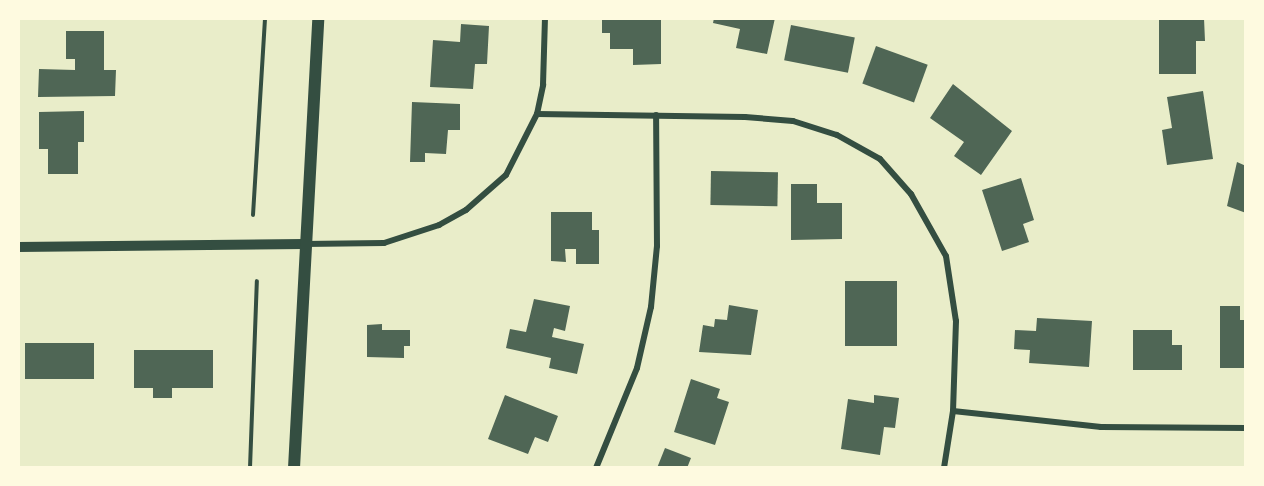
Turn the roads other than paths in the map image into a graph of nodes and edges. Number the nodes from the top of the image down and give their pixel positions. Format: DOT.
graph roads {
  1 [pos="318,18"];
  2 [pos="545,18"];
  3 [pos="537,114"];
  4 [pos="656,115"];
  5 [pos="304,244"];
  6 [pos="18,247"];
  7 [pos="953,411"];
  8 [pos="1246,428"];
  9 [pos="294,468"];
  10 [pos="596,468"];
  11 [pos="944,468"];
  1 -- 5 [label="main road"];
  2 -- 3 [label="street"];
  3 -- 4 [label="street"];
  3 -- 5 [label="street"];
  4 -- 7 [label="street"];
  4 -- 10 [label="street"];
  5 -- 6 [label="street"];
  5 -- 9 [label="main road"];
  7 -- 8 [label="street"];
  7 -- 11 [label="street"];
}
